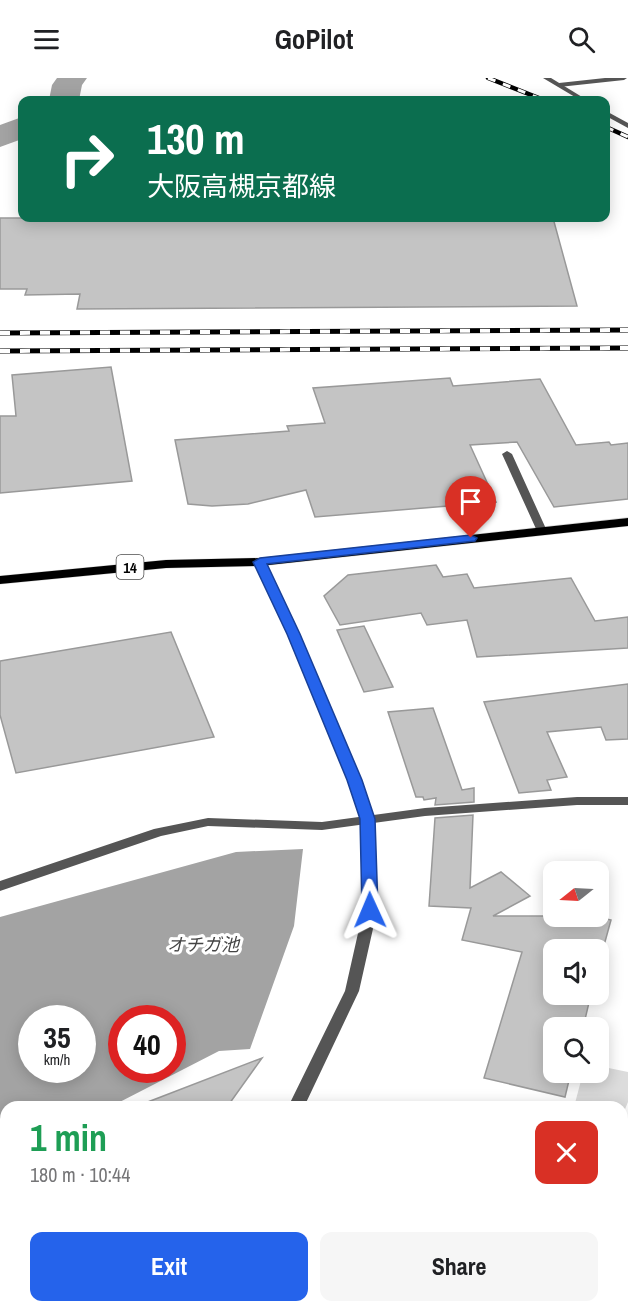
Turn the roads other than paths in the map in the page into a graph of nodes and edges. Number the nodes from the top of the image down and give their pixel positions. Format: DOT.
graph roads {
  1 [pos="546,78"];
  2 [pos="624,78"];
  3 [pos="559,85"];
  4 [pos="577,96"];
  5 [pos="610,115"];
  6 [pos="628,126"];
  7 [pos="507,454"];
  8 [pos="628,522"];
  9 [pos="542,531"];
  10 [pos="260,562"];
  11 [pos="0,580"];
  12 [pos="628,801"];
  13 [pos="368,819"];
  14 [pos="0,886"];
  15 [pos="299,1101"];
  1 -- 3 [label="street"];
  2 -- 3 [label="street"];
  3 -- 4 [label="street"];
  5 -- 6 [label="street"];
  7 -- 9 [label="street"];
  8 -- 9 [label="main road, 14"];
  9 -- 10 [label="main road, 14"];
  10 -- 11 [label="main road, 14"];
  10 -- 13 [label="street"];
  12 -- 13 [label="street"];
  13 -- 14 [label="street"];
  13 -- 15 [label="street"];
}
